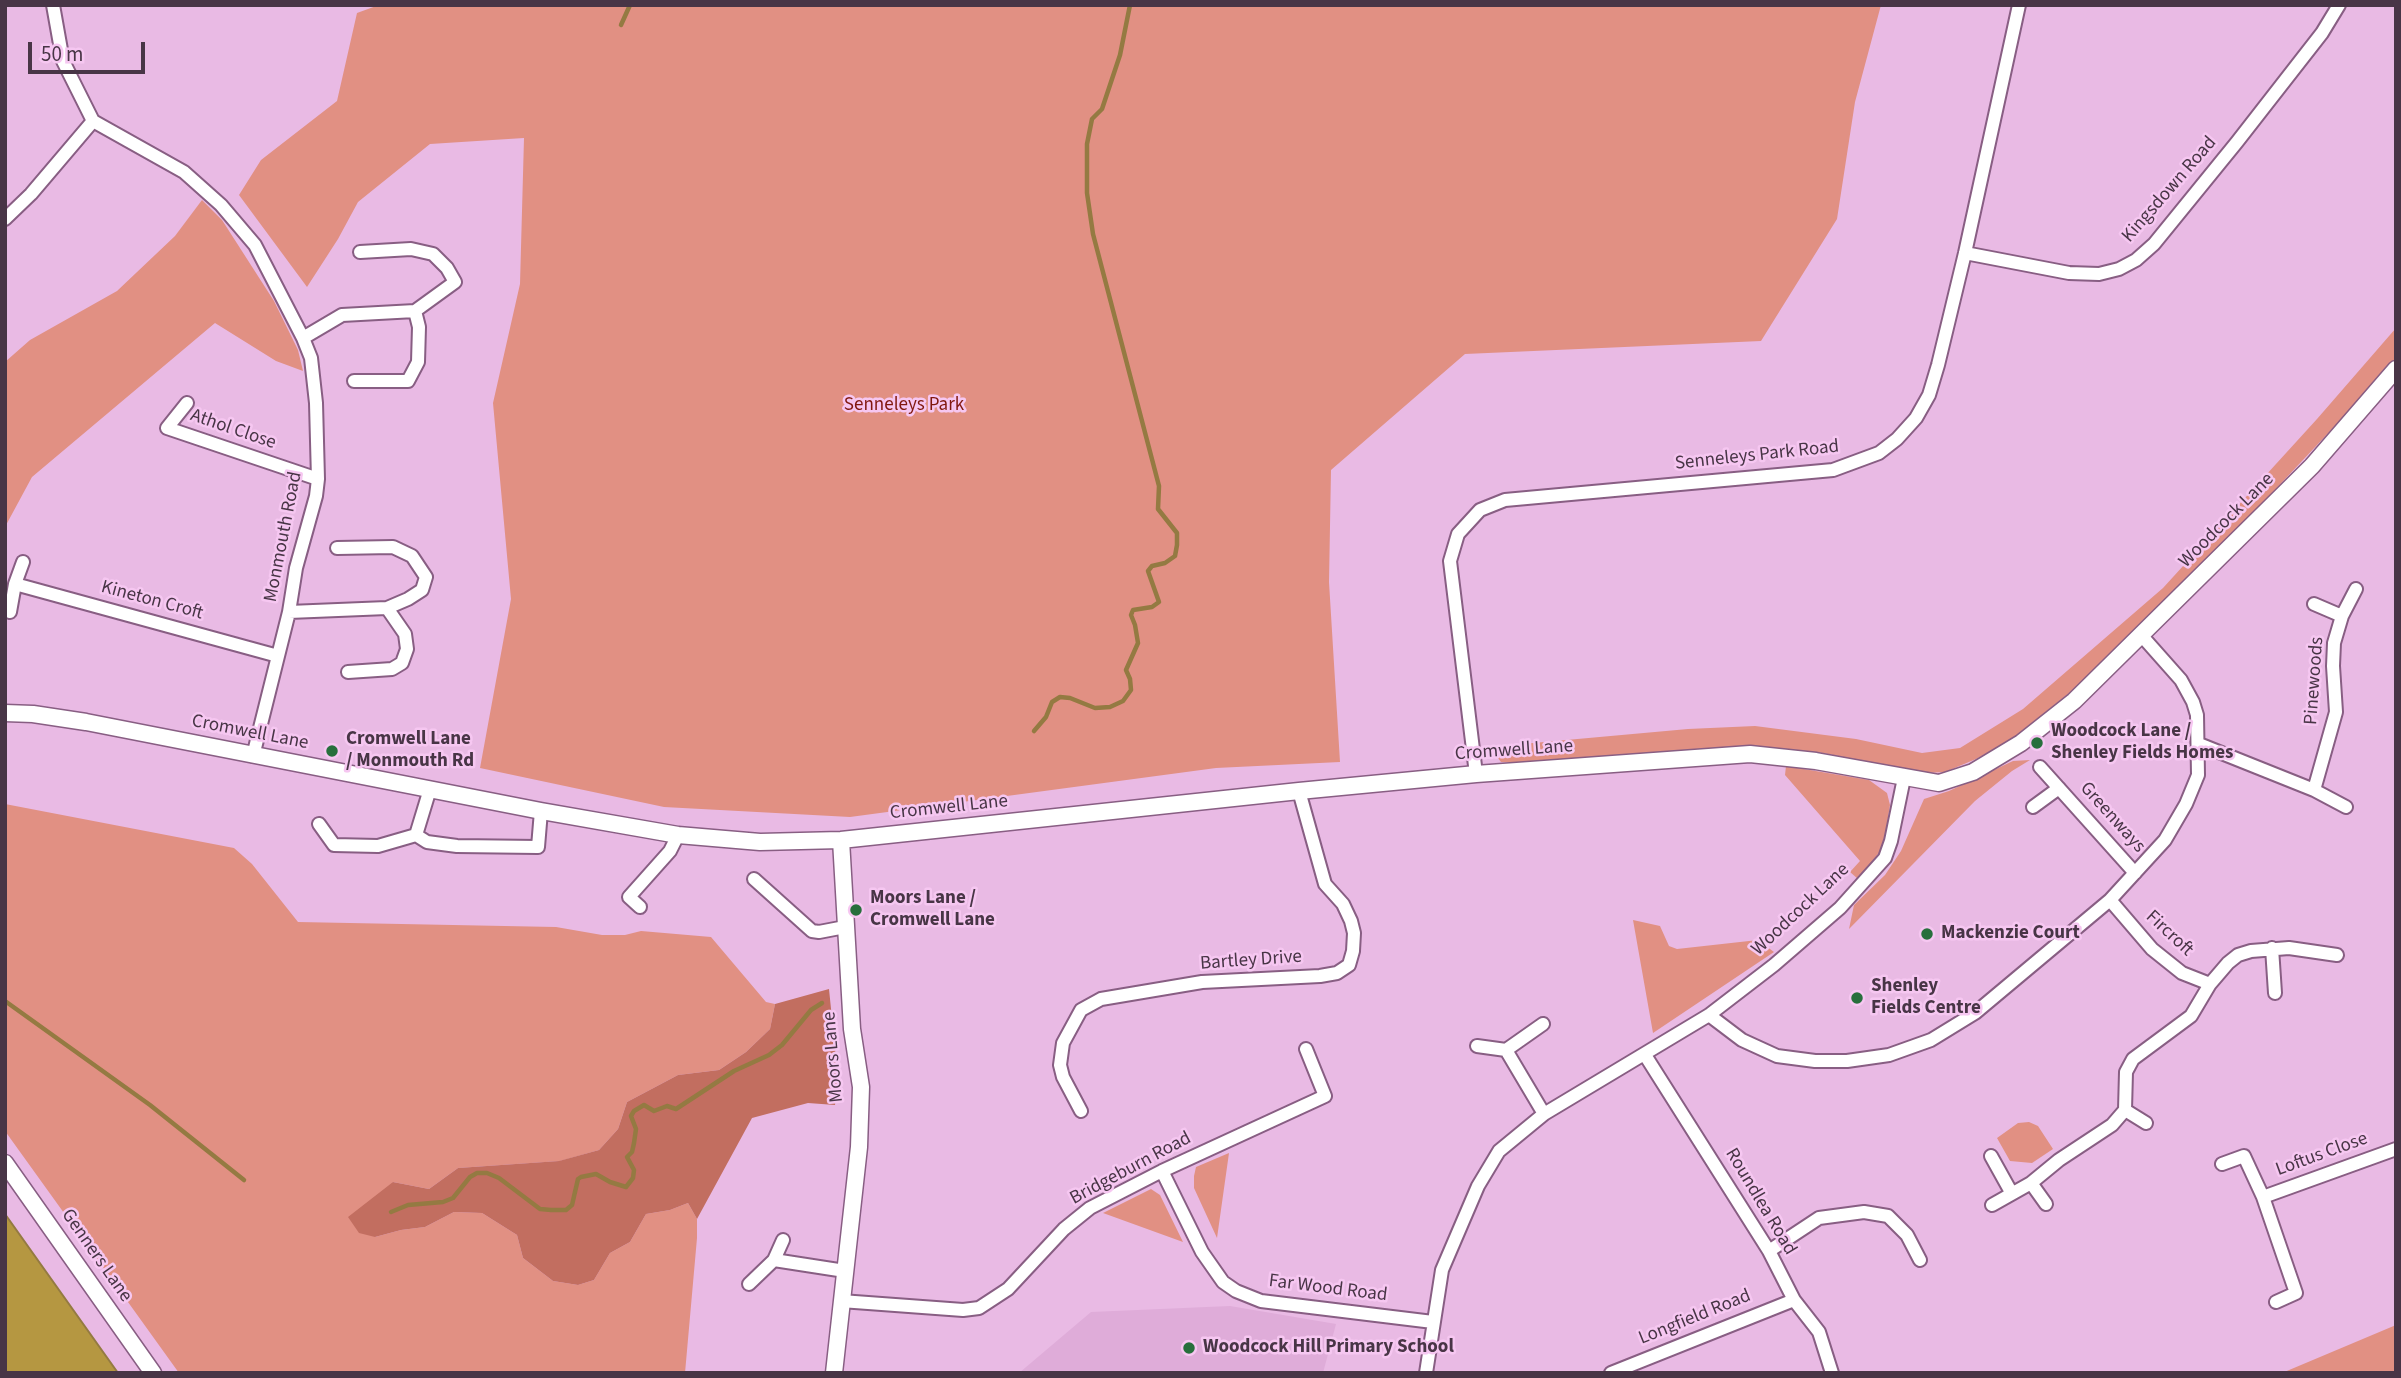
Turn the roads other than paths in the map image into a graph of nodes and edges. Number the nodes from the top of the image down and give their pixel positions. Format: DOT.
graph roads {
  1 [pos="53,5"];
  2 [pos="2019,5"];
  3 [pos="2339,5"];
  4 [pos="93,121"];
  5 [pos="5,219"];
  6 [pos="360,252"];
  7 [pos="1965,253"];
  8 [pos="415,311"];
  9 [pos="303,338"];
  10 [pos="2396,369"];
  11 [pos="354,381"];
  12 [pos="187,403"];
  13 [pos="318,479"];
  14 [pos="337,548"];
  15 [pos="23,562"];
  16 [pos="15,584"];
  17 [pos="2356,589"];
  18 [pos="2314,604"];
  19 [pos="387,608"];
  20 [pos="10,612"];
  21 [pos="289,612"];
  22 [pos="2343,616"];
  23 [pos="2142,636"];
  24 [pos="278,656"];
  25 [pos="348,672"];
  26 [pos="5,713"];
  27 [pos="2199,744"];
  28 [pos="253,756"];
  29 [pos="2040,767"];
  30 [pos="1476,775"];
  31 [pos="1904,778"];
  32 [pos="2059,788"];
  33 [pos="430,789"];
  34 [pos="2314,790"];
  35 [pos="1300,791"];
  36 [pos="2033,807"];
  37 [pos="2346,807"];
  38 [pos="541,811"];
  39 [pos="319,824"];
  40 [pos="416,835"];
  41 [pos="678,835"];
  42 [pos="841,840"];
  43 [pos="2136,873"];
  44 [pos="754,880"];
  45 [pos="2110,900"];
  46 [pos="640,907"];
  47 [pos="845,927"];
  48 [pos="2272,948"];
  49 [pos="2337,955"];
  50 [pos="2210,984"];
  51 [pos="2275,993"];
  52 [pos="1709,1015"];
  53 [pos="1543,1024"];
  54 [pos="1477,1046"];
  55 [pos="1306,1049"];
  56 [pos="1506,1050"];
  57 [pos="1645,1055"];
  58 [pos="2124,1110"];
  59 [pos="1081,1111"];
  60 [pos="1544,1114"];
  61 [pos="2146,1123"];
  62 [pos="2396,1149"];
  63 [pos="1991,1156"];
  64 [pos="5,1163"];
  65 [pos="2222,1164"];
  66 [pos="1163,1171"];
  67 [pos="2031,1183"];
  68 [pos="2011,1192"];
  69 [pos="2263,1197"];
  70 [pos="2046,1203"];
  71 [pos="1992,1205"];
  72 [pos="783,1241"];
  73 [pos="1769,1251"];
  74 [pos="774,1260"];
  75 [pos="1920,1260"];
  76 [pos="845,1271"];
  77 [pos="748,1284"];
  78 [pos="1794,1300"];
  79 [pos="841,1301"];
  80 [pos="2276,1302"];
  81 [pos="1433,1322"];
  82 [pos="153,1373"];
  83 [pos="834,1373"];
  84 [pos="1426,1373"];
  85 [pos="1611,1373"];
  86 [pos="1832,1373"];
  1 -- 4 [label="street"];
  2 -- 7 [label="street, Senneleys Park Road"];
  3 -- 7 [label="street, Kingsdown Road"];
  4 -- 5 [label="street"];
  4 -- 9 [label="street, Monmouth Road"];
  6 -- 8 [label="street"];
  7 -- 30 [label="street, Senneleys Park Road"];
  8 -- 9 [label="street"];
  8 -- 11 [label="street"];
  9 -- 13 [label="street, Monmouth Road"];
  10 -- 23 [label="street, Woodcock Lane"];
  12 -- 13 [label="street, Athol Close"];
  13 -- 21 [label="street, Monmouth Road"];
  14 -- 19 [label="street"];
  15 -- 16 [label="street"];
  16 -- 20 [label="street"];
  16 -- 24 [label="street, Kineton Croft"];
  17 -- 22 [label="street, Pinewoods"];
  18 -- 22 [label="street, Pinewoods"];
  19 -- 21 [label="street"];
  19 -- 25 [label="street"];
  21 -- 24 [label="street, Monmouth Road"];
  22 -- 34 [label="street, Pinewoods"];
  23 -- 27 [label="street"];
  23 -- 31 [label="street, Woodcock Lane"];
  24 -- 28 [label="street, Monmouth Road"];
  26 -- 28 [label="street, Cromwell Lane"];
  27 -- 34 [label="street"];
  27 -- 43 [label="street"];
  28 -- 33 [label="street, Cromwell Lane"];
  29 -- 32 [label="street, Greenways"];
  30 -- 31 [label="street, Cromwell Lane"];
  30 -- 35 [label="street, Cromwell Lane"];
  31 -- 52 [label="street, Woodcock Lane"];
  32 -- 36 [label="street, Greenways"];
  32 -- 43 [label="street, Greenways"];
  33 -- 38 [label="street, Cromwell Lane"];
  33 -- 40 [label="street"];
  34 -- 37 [label="street"];
  35 -- 42 [label="street, Cromwell Lane"];
  35 -- 59 [label="street, Bartley Drive"];
  38 -- 40 [label="street"];
  38 -- 41 [label="street, Cromwell Lane"];
  39 -- 40 [label="street"];
  41 -- 42 [label="street, Cromwell Lane"];
  41 -- 46 [label="street"];
  42 -- 47 [label="street, Moors Lane"];
  43 -- 45 [label="street"];
  44 -- 47 [label="street"];
  45 -- 50 [label="street, Fircroft"];
  45 -- 52 [label="street"];
  47 -- 76 [label="street, Moors Lane"];
  48 -- 49 [label="street"];
  48 -- 50 [label="street"];
  48 -- 51 [label="street"];
  50 -- 58 [label="street"];
  52 -- 57 [label="street, Woodcock Lane"];
  53 -- 56 [label="street"];
  54 -- 56 [label="street"];
  55 -- 66 [label="street, Bridgeburn Road"];
  56 -- 60 [label="street"];
  57 -- 60 [label="street, Woodcock Lane"];
  57 -- 73 [label="street, Roundlea Road"];
  58 -- 61 [label="street"];
  58 -- 67 [label="street"];
  60 -- 81 [label="street, Woodcock Lane"];
  62 -- 69 [label="street, Loftus Close"];
  63 -- 68 [label="street"];
  64 -- 82 [label="street, Genners Lane"];
  65 -- 69 [label="street, Loftus Close"];
  66 -- 79 [label="street, Bridgeburn Road"];
  66 -- 81 [label="street, Far Wood Road"];
  67 -- 68 [label="street"];
  67 -- 70 [label="street"];
  68 -- 71 [label="street"];
  69 -- 80 [label="street, Loftus Close"];
  72 -- 74 [label="street"];
  73 -- 75 [label="street"];
  73 -- 78 [label="street, Roundlea Road"];
  74 -- 76 [label="street"];
  74 -- 77 [label="street"];
  76 -- 79 [label="street, Moors Lane"];
  78 -- 85 [label="street, Longfield Road"];
  78 -- 86 [label="street, Roundlea Road"];
  79 -- 83 [label="street, Moors Lane"];
  81 -- 84 [label="street, Woodcock Lane"];
}
